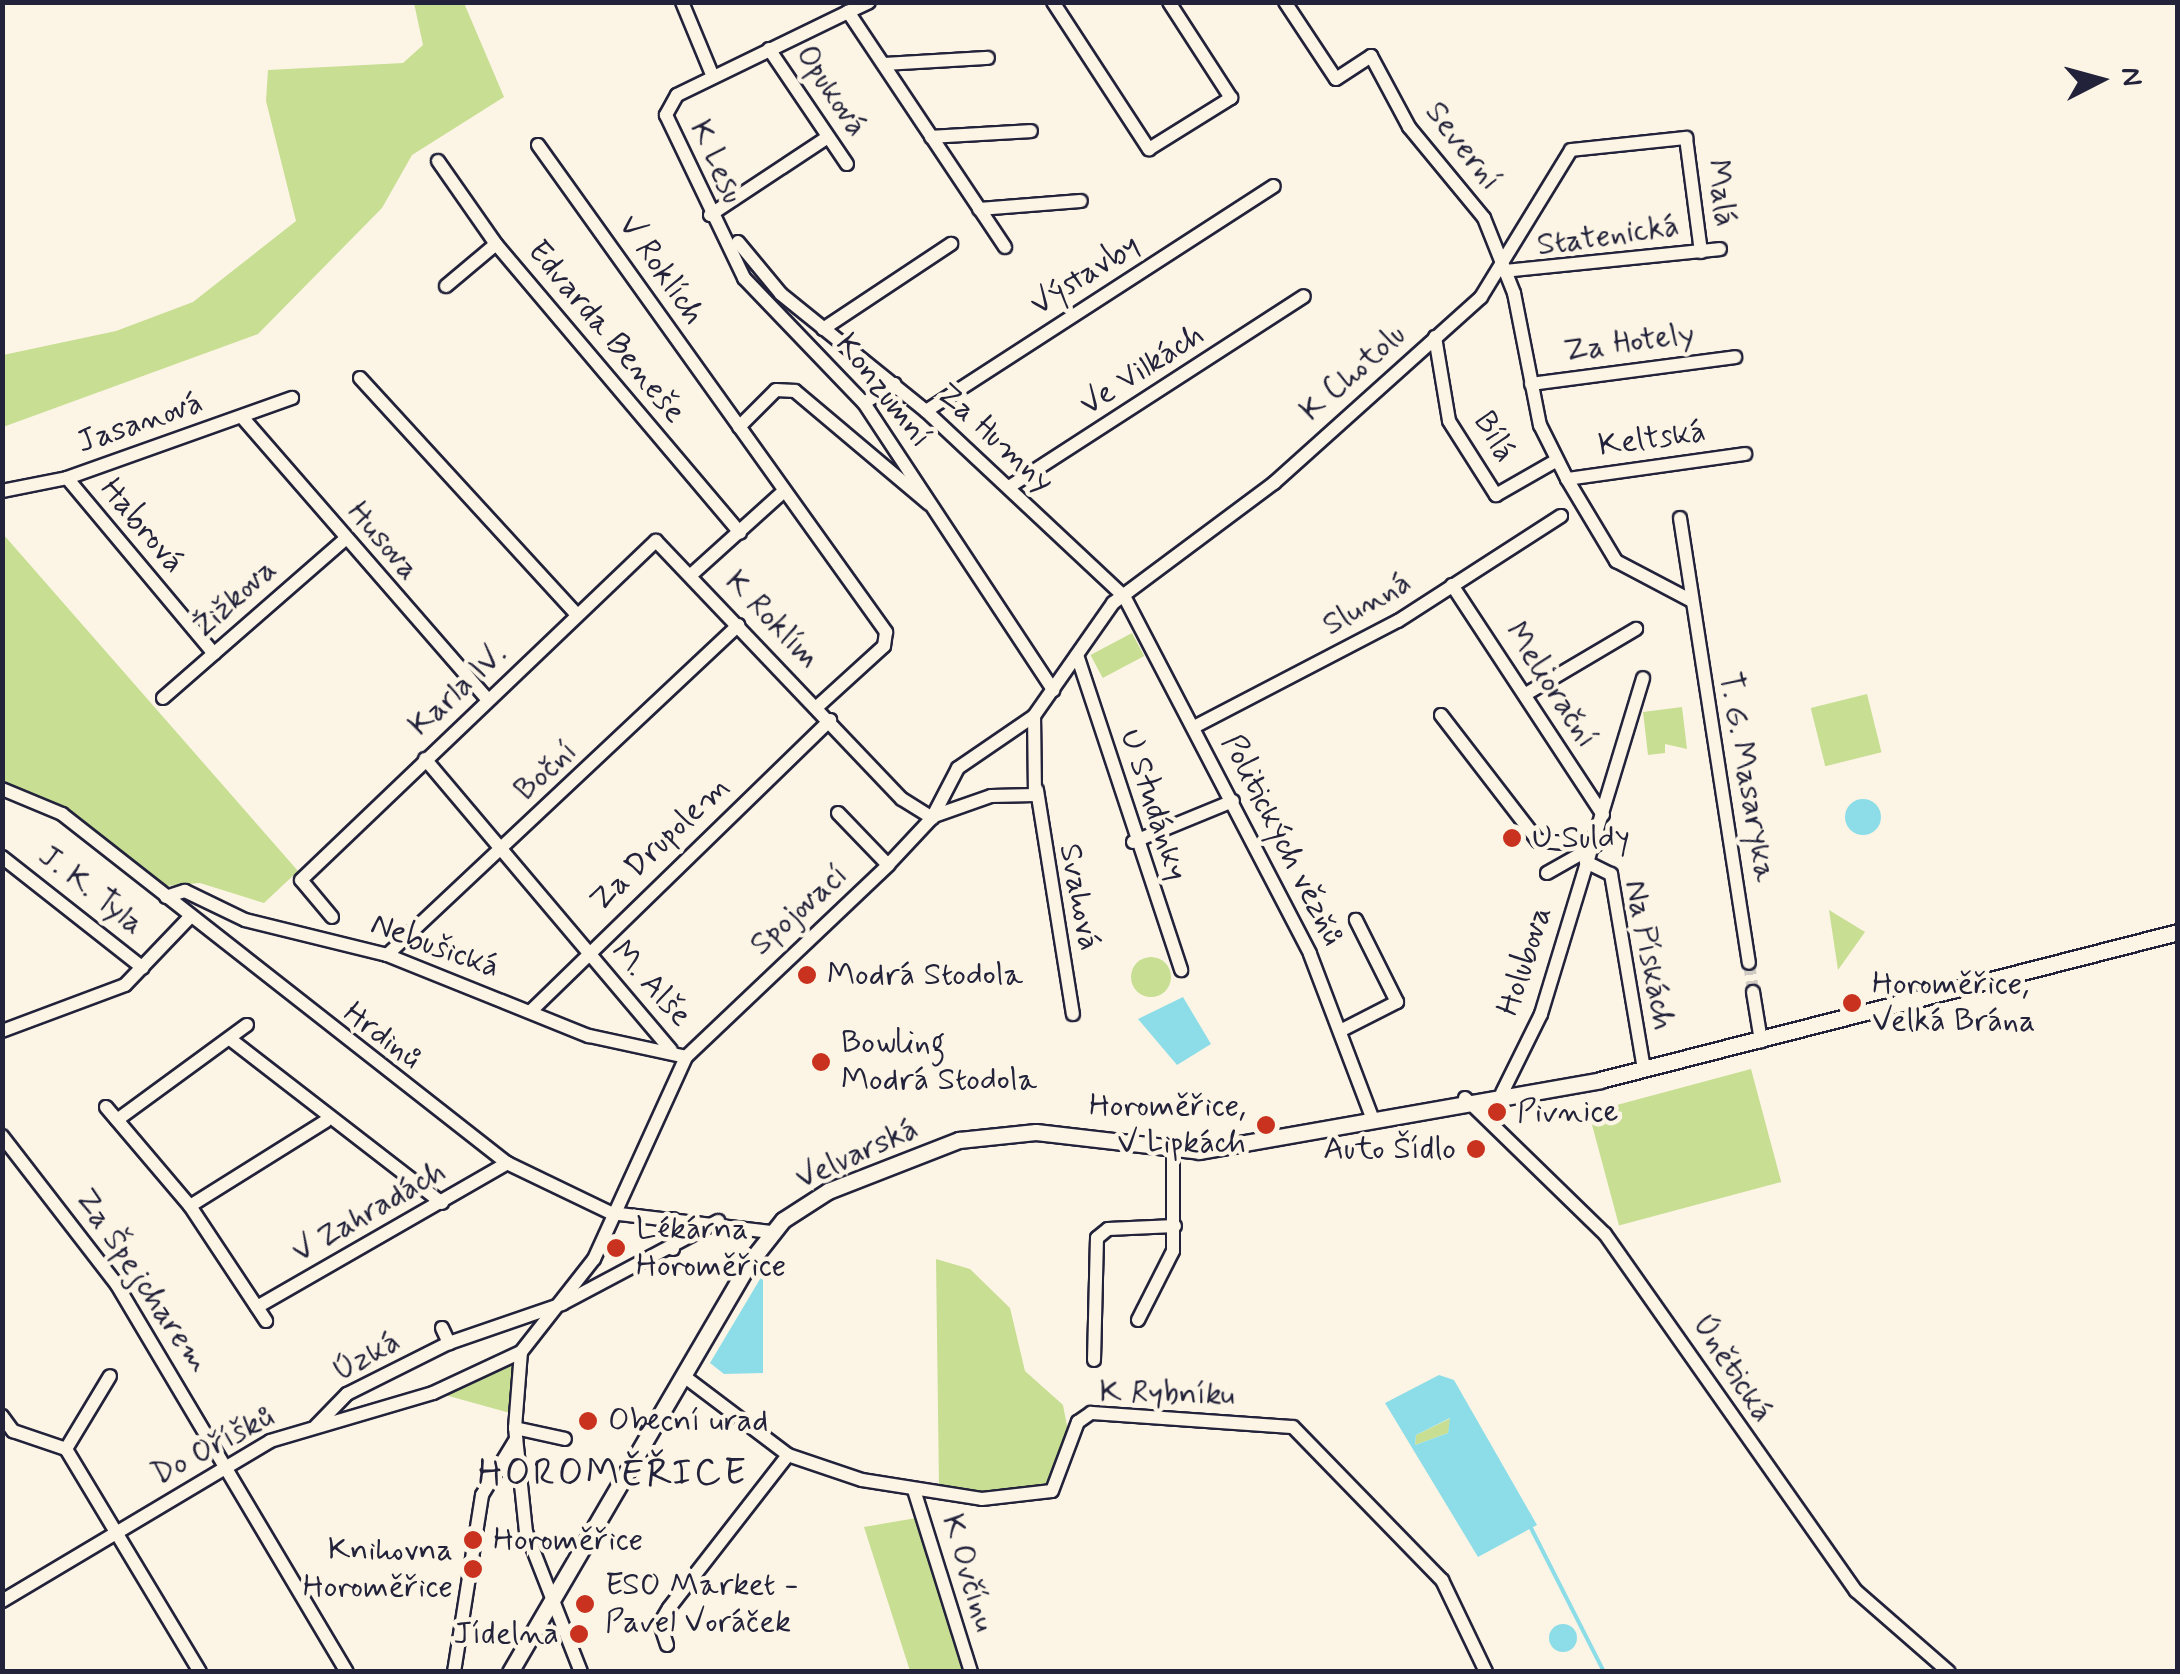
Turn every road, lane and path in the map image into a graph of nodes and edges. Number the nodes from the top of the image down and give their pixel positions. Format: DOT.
graph roads {
  1 [pos="682,2"];
  2 [pos="868,2"];
  3 [pos="1053,2"];
  4 [pos="1169,2"];
  5 [pos="1285,2"];
  6 [pos="848,12"];
  7 [pos="769,49"];
  8 [pos="988,58"];
  9 [pos="886,64"];
  10 [pos="713,77"];
  11 [pos="1031,131"];
  12 [pos="828,136"];
  13 [pos="931,137"];
  14 [pos="538,145"];
  15 [pos="1571,150"];
  16 [pos="438,161"];
  17 [pos="847,164"];
  18 [pos="1274,186"];
  19 [pos="1081,201"];
  20 [pos="979,209"];
  21 [pos="710,215"];
  22 [pos="738,242"];
  23 [pos="496,244"];
  24 [pos="952,244"];
  25 [pos="1004,247"];
  26 [pos="1720,249"];
  27 [pos="1701,252"];
  28 [pos="738,267"];
  29 [pos="1504,271"];
  30 [pos="446,286"];
  31 [pos="1304,296"];
  32 [pos="798,309"];
  33 [pos="785,317"];
  34 [pos="823,329"];
  35 [pos="1435,337"];
  36 [pos="1735,357"];
  37 [pos="360,378"];
  38 [pos="894,384"];
  39 [pos="1531,384"];
  40 [pos="292,398"];
  41 [pos="864,403"];
  42 [pos="926,411"];
  43 [pos="242,416"];
  44 [pos="738,427"];
  45 [pos="1745,454"];
  46 [pos="1557,460"];
  47 [pos="67,478"];
  48 [pos="1566,479"];
  49 [pos="1009,487"];
  50 [pos="2,491"];
  51 [pos="784,491"];
  52 [pos="938,510"];
  53 [pos="1561,516"];
  54 [pos="1680,518"];
  55 [pos="740,532"];
  56 [pos="344,540"];
  57 [pos="691,575"];
  58 [pos="1452,586"];
  59 [pos="1124,596"];
  60 [pos="1690,600"];
  61 [pos="578,616"];
  62 [pos="739,625"];
  63 [pos="1636,630"];
  64 [pos="214,654"];
  65 [pos="1077,656"];
  66 [pos="1644,678"];
  67 [pos="1053,690"];
  68 [pos="1526,694"];
  69 [pos="163,698"];
  70 [pos="486,699"];
  71 [pos="817,707"];
  72 [pos="1440,715"];
  73 [pos="1034,716"];
  74 [pos="830,720"];
  75 [pos="1194,728"];
  76 [pos="425,759"];
  77 [pos="2,789"];
  78 [pos="1036,790"];
  79 [pos="1233,801"];
  80 [pos="838,813"];
  81 [pos="1603,815"];
  82 [pos="932,818"];
  83 [pos="1134,842"];
  84 [pos="1596,846"];
  85 [pos="503,849"];
  86 [pos="2,857"];
  87 [pos="1586,862"];
  88 [pos="888,865"];
  89 [pos="1547,872"];
  90 [pos="166,898"];
  91 [pos="332,917"];
  92 [pos="189,918"];
  93 [pos="1356,920"];
  94 [pos="2178,932"];
  95 [pos="586,953"];
  96 [pos="387,954"];
  97 [pos="1749,963"];
  98 [pos="143,968"];
  99 [pos="1180,970"];
  100 [pos="1753,992"];
  101 [pos="532,1010"];
  102 [pos="1072,1014"];
  103 [pos="247,1025"];
  104 [pos="2,1031"];
  105 [pos="1340,1032"];
  106 [pos="230,1039"];
  107 [pos="1760,1041"];
  108 [pos="686,1057"];
  109 [pos="1644,1070"];
  110 [pos="1502,1093"];
  111 [pos="1465,1098"];
  112 [pos="106,1107"];
  113 [pos="1372,1116"];
  114 [pos="117,1120"];
  115 [pos="326,1121"];
  116 [pos="2,1136"];
  117 [pos="1173,1151"];
  118 [pos="507,1163"];
  119 [pos="442,1202"];
  120 [pos="190,1206"];
  121 [pos="611,1213"];
  122 [pos="673,1219"];
  123 [pos="718,1222"];
  124 [pos="1174,1226"];
  125 [pos="771,1232"];
  126 [pos="673,1249"];
  127 [pos="562,1304"];
  128 [pos="257,1307"];
  129 [pos="1138,1320"];
  130 [pos="266,1321"];
  131 [pos="442,1328"];
  132 [pos="449,1342"];
  133 [pos="521,1352"];
  134 [pos="1094,1360"];
  135 [pos="110,1376"];
  136 [pos="685,1377"];
  137 [pos="2,1416"];
  138 [pos="315,1426"];
  139 [pos="515,1434"];
  140 [pos="565,1439"];
  141 [pos="66,1449"];
  142 [pos="788,1455"];
  143 [pos="227,1464"];
  144 [pos="914,1490"];
  145 [pos="117,1531"];
  146 [pos="2,1600"];
  147 [pos="549,1606"];
  148 [pos="667,1645"];
  149 [pos="200,1672"];
  150 [pos="347,1672"];
  151 [pos="454,1672"];
  152 [pos="510,1672"];
  153 [pos="581,1672"];
  154 [pos="971,1672"];
  155 [pos="1486,1672"];
  156 [pos="1948,1672"];
  1 -- 10 [label="street"];
  2 -- 6 [label="street, K Lesu"];
  3 -- 4 [label="street"];
  5 -- 29 [label="street, Severní"];
  6 -- 7 [label="street, K Lesu"];
  6 -- 9 [label="street"];
  7 -- 10 [label="street, K Lesu"];
  7 -- 12 [label="street, Opuková"];
  8 -- 9 [label="street"];
  9 -- 13 [label="street"];
  10 -- 21 [label="street, K Lesu"];
  11 -- 13 [label="street"];
  12 -- 17 [label="street, Opuková"];
  12 -- 21 [label="street"];
  13 -- 20 [label="street"];
  14 -- 44 [label="street, V Roklích"];
  15 -- 27 [label="street, Malá"];
  15 -- 29 [label="street, K Chotolu"];
  16 -- 23 [label="street, Edvarda Beneše"];
  18 -- 42 [label="street, Výstavby"];
  19 -- 20 [label="street"];
  20 -- 25 [label="street"];
  21 -- 28 [label="street, K Lesu"];
  22 -- 32 [label="street, Za Humny"];
  23 -- 30 [label="street"];
  23 -- 55 [label="street, Edvarda Beneše"];
  24 -- 34 [label="street"];
  26 -- 27 [label="street, Statenická"];
  27 -- 29 [label="street, Statenická"];
  28 -- 33 [label="street, Konzumní"];
  29 -- 35 [label="street, K Chotolu"];
  29 -- 39 [label="street"];
  31 -- 49 [label="street, Ve Vilkách"];
  32 -- 33 [label="street"];
  32 -- 34 [label="street, Za Humny"];
  33 -- 41 [label="street, Konzumní"];
  34 -- 38 [label="street, Za Humny"];
  35 -- 46 [label="street, Bílá"];
  35 -- 59 [label="street, K Chotolu"];
  36 -- 39 [label="street, Za Hotely"];
  37 -- 61 [label="street"];
  38 -- 41 [label="street"];
  38 -- 42 [label="street, Za Humny"];
  39 -- 46 [label="street"];
  40 -- 43 [label="street, Jasanová"];
  41 -- 52 [label="street, Konzumní"];
  42 -- 49 [label="street, Za Humny"];
  43 -- 47 [label="street, Jasanová"];
  43 -- 56 [label="street, Husova"];
  44 -- 51 [label="street, K Roklím"];
  44 -- 52 [label="street, Konzumní"];
  45 -- 48 [label="street, Keltská"];
  46 -- 48 [label="street"];
  47 -- 50 [label="street, Jasanová"];
  47 -- 64 [label="street, Habrová"];
  48 -- 60 [label="street"];
  49 -- 59 [label="street, Za Humny"];
  51 -- 55 [label="street, K Roklím"];
  51 -- 71 [label="street, K Roklím"];
  52 -- 67 [label="street, Konzumní"];
  53 -- 58 [label="street, Slunná"];
  54 -- 60 [label="street, T. G. Masaryka"];
  55 -- 57 [label="street, K Roklím"];
  56 -- 64 [label="street, Žižkova"];
  56 -- 70 [label="street, Husova"];
  57 -- 61 [label="street, Karla IV."];
  57 -- 62 [label="street, K Roklím"];
  58 -- 68 [label="street, Meliorační"];
  58 -- 75 [label="street, Slunná"];
  59 -- 65 [label="street, Spojovací"];
  59 -- 75 [label="street, Politických vězňů"];
  60 -- 97 [label="street, T. G. Masaryka"];
  61 -- 70 [label="street, Karla IV."];
  62 -- 71 [label="street, K Roklím"];
  62 -- 85 [label="street, Boční"];
  63 -- 68 [label="street"];
  64 -- 69 [label="street, Žižkova"];
  65 -- 67 [label="street, Spojovací"];
  65 -- 83 [label="street, U Studánky"];
  66 -- 81 [label="street, Holubova"];
  67 -- 73 [label="street, Spojovací"];
  68 -- 81 [label="street, Meliorační"];
  70 -- 76 [label="street, Karla IV."];
  71 -- 74 [label="street, K Roklím"];
  72 -- 84 [label="street"];
  73 -- 78 [label="street, Svahová"];
  73 -- 82 [label="street, Spojovací"];
  74 -- 82 [label="street, K Roklím"];
  74 -- 95 [label="street, Za Drupolem"];
  75 -- 79 [label="street, Politických vězňů"];
  76 -- 85 [label="street, M. Alše"];
  76 -- 91 [label="street, Karla IV."];
  77 -- 90 [label="street, Hrdinů"];
  78 -- 82 [label="street"];
  78 -- 102 [label="street, Svahová"];
  79 -- 83 [label="street"];
  79 -- 105 [label="street, Politických vězňů"];
  80 -- 88 [label="street"];
  81 -- 84 [label="street, Holubova"];
  82 -- 88 [label="street, Spojovací"];
  83 -- 99 [label="street, U Studánky"];
  84 -- 87 [label="street, Holubova"];
  84 -- 89 [label="street, Holubova"];
  85 -- 95 [label="street, M. Alše"];
  85 -- 96 [label="street, Boční"];
  86 -- 98 [label="street, J. K. Tyla"];
  87 -- 109 [label="street, Na Pískách"];
  87 -- 110 [label="street, Holubova"];
  88 -- 108 [label="street, Spojovací"];
  90 -- 92 [label="street, Hrdinů"];
  90 -- 96 [label="street, Nebušická"];
  92 -- 98 [label="street"];
  92 -- 118 [label="street, Hrdinů"];
  93 -- 105 [label="street"];
  94 -- 107 [label="main road, Velvarská"];
  95 -- 101 [label="street, Za Drupolem"];
  95 -- 108 [label="street, M. Alše"];
  96 -- 101 [label="street, Nebušická"];
  98 -- 104 [label="street"];
  100 -- 107 [label="street"];
  101 -- 108 [label="street, Nebušická"];
  103 -- 106 [label="street"];
  105 -- 113 [label="street, Politických vězňů"];
  106 -- 114 [label="street"];
  106 -- 115 [label="street"];
  107 -- 109 [label="main road, Velvarská"];
  108 -- 121 [label="street, Spojovací"];
  109 -- 110 [label="main road, Velvarská"];
  110 -- 111 [label="main road, Velvarská"];
  111 -- 113 [label="main road, Velvarská"];
  111 -- 156 [label="street, Únětická"];
  112 -- 114 [label="street"];
  113 -- 117 [label="main road, Velvarská"];
  114 -- 120 [label="street"];
  115 -- 119 [label="street"];
  115 -- 120 [label="street"];
  116 -- 143 [label="street, Za Špejcharem"];
  117 -- 124 [label="street"];
  117 -- 125 [label="main road, Velvarská"];
  118 -- 119 [label="street, V Zahradách"];
  118 -- 121 [label="street, Hrdinů"];
  119 -- 128 [label="street, V Zahradách"];
  120 -- 128 [label="street"];
  121 -- 122 [label="street, Hrdinů"];
  121 -- 127 [label="street, Spojovací"];
  122 -- 123 [label="street, Hrdinů"];
  122 -- 126 [label="street"];
  123 -- 125 [label="street, Hrdinů"];
  123 -- 126 [label="street, Úzká"];
  124 -- 129 [label="street"];
  124 -- 134 [label="street"];
  125 -- 136 [label="main road, Velvarská"];
  126 -- 127 [label="street, Úzká"];
  127 -- 132 [label="street, Úzká"];
  127 -- 133 [label="street"];
  128 -- 130 [label="street"];
  131 -- 132 [label="street, Úzká"];
  132 -- 138 [label="street, Úzká"];
  133 -- 138 [label="street, Do Oříšků"];
  133 -- 139 [label="street"];
  135 -- 141 [label="street"];
  136 -- 142 [label="street, K Rybníku"];
  136 -- 147 [label="main road, Velvarská"];
  137 -- 141 [label="street"];
  138 -- 143 [label="street, Do Oříšků"];
  139 -- 140 [label="street"];
  139 -- 147 [label="street"];
  139 -- 151 [label="street"];
  141 -- 145 [label="street"];
  142 -- 144 [label="street, K Rybníku"];
  142 -- 148 [label="street"];
  143 -- 145 [label="street, Do Oříšků"];
  143 -- 150 [label="street, Za Špejcharem"];
  144 -- 154 [label="street, K Ovčínu"];
  144 -- 155 [label="street, K Rybníku"];
  145 -- 146 [label="street, Do Oříšků"];
  145 -- 149 [label="street"];
  147 -- 152 [label="main road, Velvarská"];
  147 -- 153 [label="street"];
}
